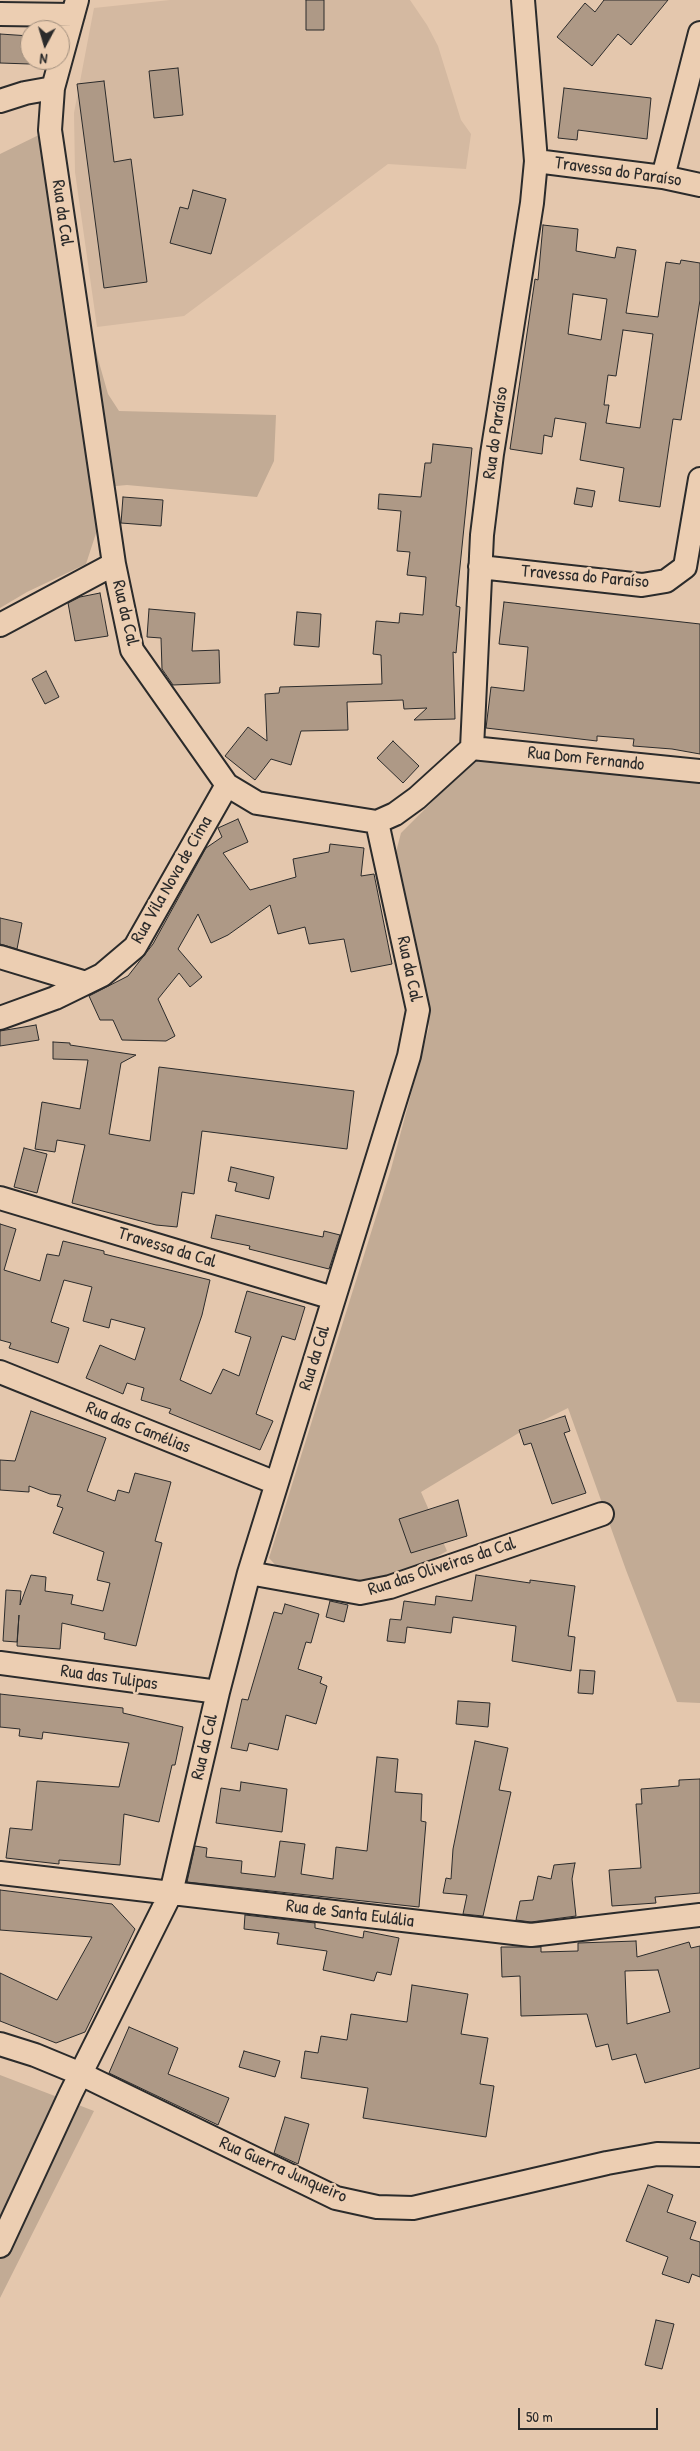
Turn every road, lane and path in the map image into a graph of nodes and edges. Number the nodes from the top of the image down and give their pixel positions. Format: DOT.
graph roads {
  1 [pos="523,0"];
  2 [pos="75,8"];
  3 [pos="0,14"];
  4 [pos="700,33"];
  5 [pos="53,88"];
  6 [pos="0,101"];
  7 [pos="536,161"];
  8 [pos="663,177"];
  9 [pos="700,185"];
  10 [pos="700,479"];
  11 [pos="114,564"];
  12 [pos="480,567"];
  13 [pos="0,625"];
  14 [pos="472,748"];
  15 [pos="700,771"];
  16 [pos="226,784"];
  17 [pos="377,822"];
  18 [pos="0,956"];
  19 [pos="86,983"];
  20 [pos="0,1018"];
  21 [pos="0,1198"];
  22 [pos="333,1298"];
  23 [pos="0,1372"];
  24 [pos="276,1483"];
  25 [pos="602,1514"];
  26 [pos="249,1573"];
  27 [pos="0,1663"];
  28 [pos="218,1692"];
  29 [pos="0,1873"];
  30 [pos="171,1893"];
  31 [pos="700,1915"];
  32 [pos="0,2044"];
  33 [pos="81,2074"];
  34 [pos="700,2155"];
  35 [pos="0,2246"];
  1 -- 7 [label="street, Rua do Paraíso"];
  2 -- 3 [label="street"];
  2 -- 5 [label="street, Rua da Cal"];
  4 -- 8 [label="street"];
  5 -- 6 [label="street"];
  5 -- 11 [label="street, Rua da Cal"];
  7 -- 8 [label="street, Travessa do Paraíso"];
  7 -- 12 [label="street, Rua do Paraíso"];
  8 -- 9 [label="street, Travessa do Paraíso"];
  10 -- 12 [label="street, Travessa do Paraíso"];
  11 -- 13 [label="street"];
  11 -- 16 [label="street, Rua da Cal"];
  12 -- 14 [label="street, Rua do Paraíso"];
  14 -- 15 [label="street, Rua Dom Fernando"];
  14 -- 17 [label="street"];
  16 -- 17 [label="street, Rua da Cal"];
  16 -- 19 [label="street, Rua Vila Nova de Cima"];
  17 -- 22 [label="street, Rua da Cal"];
  18 -- 19 [label="street"];
  19 -- 20 [label="street, Rua Vila Nova de Cima"];
  21 -- 22 [label="street, Travessa da Cal"];
  22 -- 24 [label="street, Rua da Cal"];
  23 -- 24 [label="street, Rua das Camélias"];
  24 -- 26 [label="street, Rua da Cal"];
  25 -- 26 [label="street, Rua das Oliveiras da Cal"];
  26 -- 28 [label="street, Rua da Cal"];
  27 -- 28 [label="street, Rua das Tulipas"];
  28 -- 30 [label="street, Rua da Cal"];
  29 -- 30 [label="street, Rua de Santa Eulália"];
  30 -- 31 [label="street, Rua de Santa Eulália"];
  30 -- 33 [label="street, Rua da Cal"];
  32 -- 33 [label="street, Rua Guerra Junqueiro"];
  33 -- 34 [label="street, Rua Guerra Junqueiro"];
  33 -- 35 [label="street, Rua da Cal"];
}
